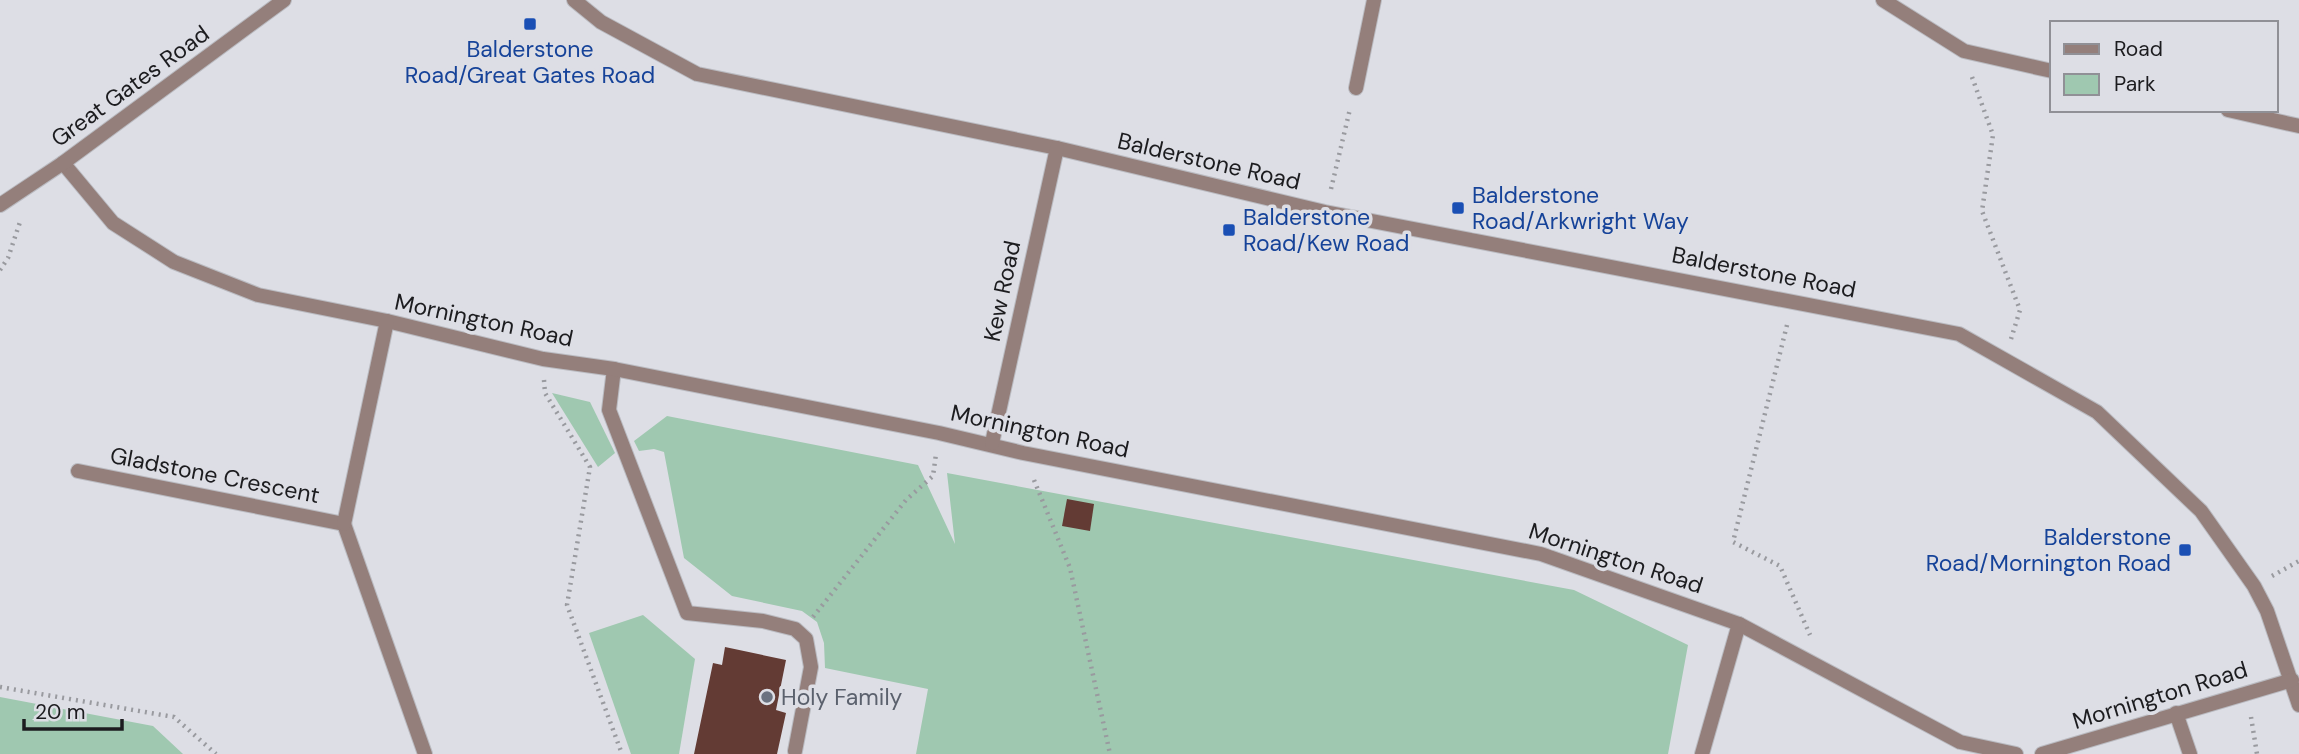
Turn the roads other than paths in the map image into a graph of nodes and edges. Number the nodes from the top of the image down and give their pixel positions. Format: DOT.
graph roads {
  1 [pos="284,0"];
  2 [pos="574,0"];
  3 [pos="1374,0"];
  4 [pos="1883,0"];
  5 [pos="2050,71"];
  6 [pos="1356,88"];
  7 [pos="2237,112"];
  8 [pos="2299,126"];
  9 [pos="1057,148"];
  10 [pos="63,163"];
  11 [pos="0,205"];
  12 [pos="387,321"];
  13 [pos="614,369"];
  14 [pos="992,443"];
  15 [pos="78,471"];
  16 [pos="344,524"];
  17 [pos="1739,624"];
  18 [pos="2292,680"];
  19 [pos="2299,705"];
  20 [pos="2176,713"];
  21 [pos="794,751"];
  22 [pos="2007,753"];
  23 [pos="425,754"];
  24 [pos="1702,754"];
  25 [pos="2042,754"];
  26 [pos="2190,754"];
  1 -- 10 [label="street, Great Gates Road"];
  2 -- 9 [label="street, Balderstone Road"];
  3 -- 6 [label="street"];
  4 -- 5 [label="street"];
  7 -- 8 [label="street"];
  9 -- 14 [label="street, Kew Road"];
  9 -- 18 [label="street, Balderstone Road"];
  10 -- 11 [label="street, Great Gates Road"];
  10 -- 12 [label="street, Mornington Road"];
  12 -- 13 [label="street, Mornington Road"];
  12 -- 16 [label="street, Gladstone Crescent"];
  13 -- 14 [label="street, Mornington Road"];
  13 -- 21 [label="street"];
  14 -- 17 [label="street, Mornington Road"];
  15 -- 16 [label="street, Gladstone Crescent"];
  16 -- 23 [label="street, Gladstone Crescent"];
  17 -- 22 [label="street, Mornington Road"];
  17 -- 24 [label="street"];
  18 -- 19 [label="street, Balderstone Road"];
  18 -- 20 [label="street, Mornington Road"];
  20 -- 25 [label="street, Mornington Road"];
  20 -- 26 [label="street"];
}
